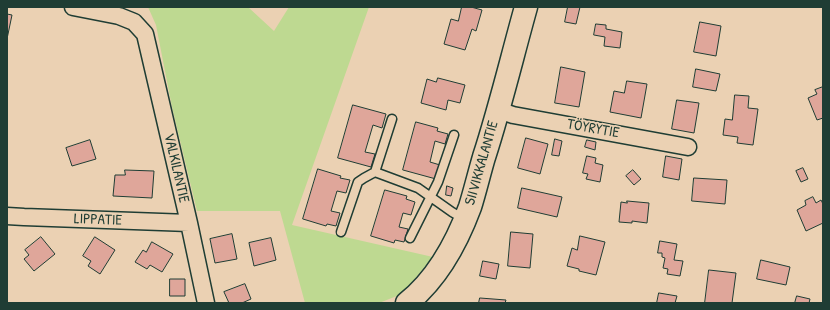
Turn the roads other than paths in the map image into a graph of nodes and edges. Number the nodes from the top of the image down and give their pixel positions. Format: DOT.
graph roads {
  1 [pos="73,7"];
  2 [pos="526,7"];
  3 [pos="498,110"];
  4 [pos="392,119"];
  5 [pos="454,135"];
  6 [pos="688,146"];
  7 [pos="375,172"];
  8 [pos="430,197"];
  9 [pos="7,216"];
  10 [pos="465,219"];
  11 [pos="189,223"];
  12 [pos="341,232"];
  13 [pos="410,238"];
  14 [pos="206,303"];
  15 [pos="407,303"];
  1 -- 11 [label="street, VALKILANTIE"];
  2 -- 3 [label="main road, SIIVIKKALANTIE"];
  3 -- 6 [label="street, TÖYRYTIE"];
  3 -- 10 [label="main road, SIIVIKKALANTIE"];
  4 -- 7 [label="lane"];
  5 -- 8 [label="lane"];
  7 -- 8 [label="lane"];
  7 -- 12 [label="lane"];
  8 -- 10 [label="lane"];
  8 -- 13 [label="lane"];
  9 -- 11 [label="street, LIPPATIE"];
  10 -- 15 [label="main road, SIIVIKKALANTIE"];
  11 -- 14 [label="street, VALKILANTIE"];
}
